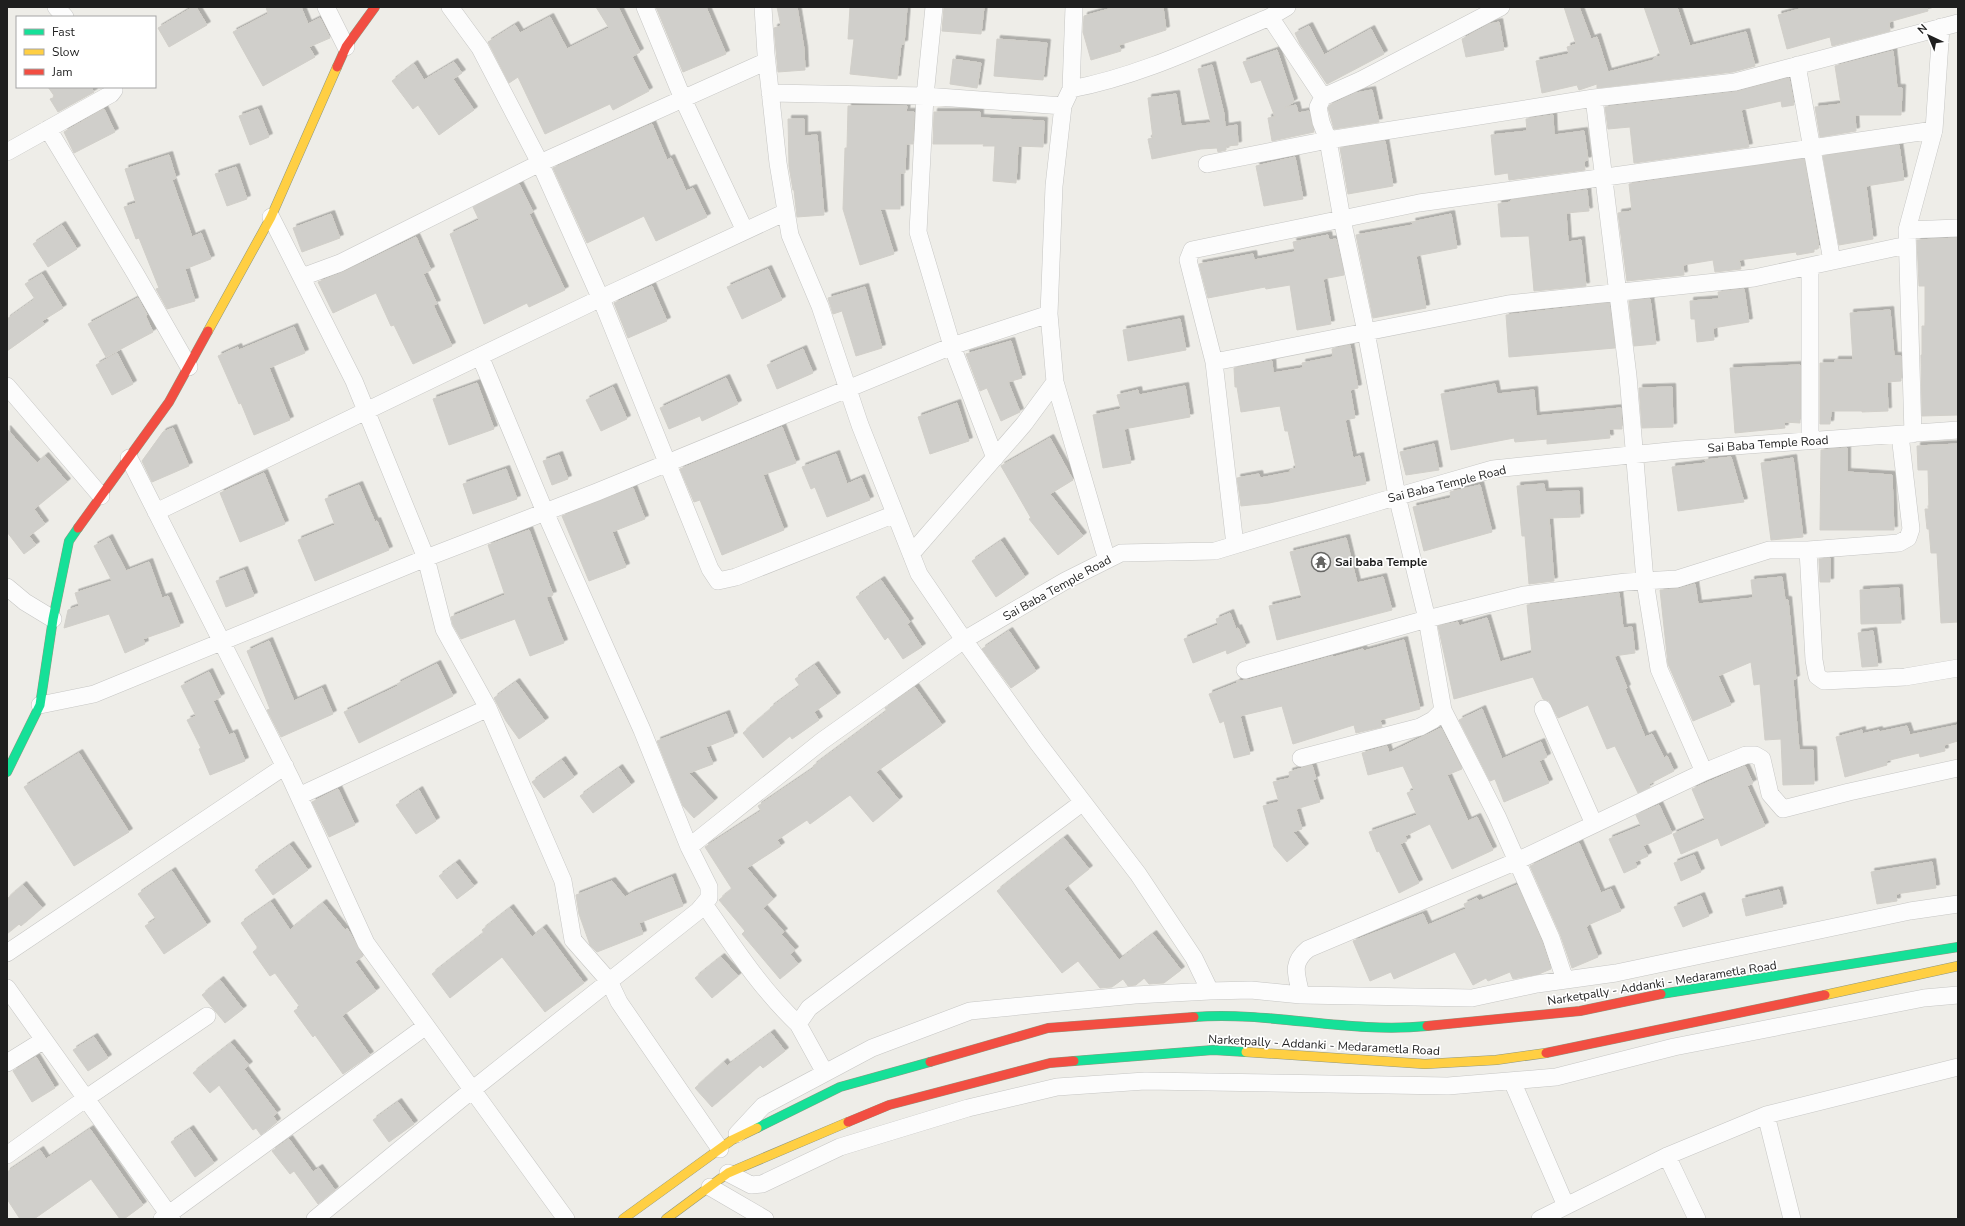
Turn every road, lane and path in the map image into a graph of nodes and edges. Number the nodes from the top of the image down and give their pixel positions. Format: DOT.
graph roads {
  1 [pos="56,7"];
  2 [pos="326,7"];
  3 [pos="375,7"];
  4 [pos="450,7"];
  5 [pos="645,7"];
  6 [pos="763,7"];
  7 [pos="934,7"];
  8 [pos="1074,7"];
  9 [pos="1287,7"];
  10 [pos="1501,7"];
  11 [pos="64,16"];
  12 [pos="1270,17"];
  13 [pos="1958,23"];
  14 [pos="1942,27"];
  15 [pos="346,47"];
  16 [pos="767,61"];
  17 [pos="1797,65"];
  18 [pos="113,88"];
  19 [pos="1071,89"];
  20 [pos="770,93"];
  21 [pos="925,96"];
  22 [pos="1323,97"];
  23 [pos="1594,98"];
  24 [pos="683,99"];
  25 [pos="1063,106"];
  26 [pos="48,129"];
  27 [pos="1934,130"];
  28 [pos="1328,140"];
  29 [pos="1812,148"];
  30 [pos="7,152"];
  31 [pos="540,163"];
  32 [pos="1207,164"];
  33 [pos="1604,176"];
  34 [pos="786,212"];
  35 [pos="271,216"];
  36 [pos="1342,219"];
  37 [pos="1958,228"];
  38 [pos="745,231"];
  39 [pos="1907,238"];
  40 [pos="1832,261"];
  41 [pos="1810,266"];
  42 [pos="302,277"];
  43 [pos="1618,293"];
  44 [pos="601,298"];
  45 [pos="1050,314"];
  46 [pos="1366,332"];
  47 [pos="952,346"];
  48 [pos="480,356"];
  49 [pos="1214,362"];
  50 [pos="189,367"];
  51 [pos="1055,382"];
  52 [pos="7,386"];
  53 [pos="848,389"];
  54 [pos="366,411"];
  55 [pos="1958,430"];
  56 [pos="1906,434"];
  57 [pos="1810,441"];
  58 [pos="1635,455"];
  59 [pos="129,458"];
  60 [pos="996,458"];
  61 [pos="668,463"];
  62 [pos="101,496"];
  63 [pos="1397,496"];
  64 [pos="156,512"];
  65 [pos="545,512"];
  66 [pos="896,514"];
  67 [pos="1235,545"];
  68 [pos="1808,550"];
  69 [pos="912,554"];
  70 [pos="426,558"];
  71 [pos="1107,560"];
  72 [pos="1645,581"];
  73 [pos="7,587"];
  74 [pos="52,619"];
  75 [pos="1427,619"];
  76 [pos="964,640"];
  77 [pos="222,643"];
  78 [pos="1958,668"];
  79 [pos="1245,670"];
  80 [pos="40,705"];
  81 [pos="488,708"];
  82 [pos="1543,709"];
  83 [pos="1443,710"];
  84 [pos="1301,758"];
  85 [pos="11,759"];
  86 [pos="284,766"];
  87 [pos="1958,768"];
  88 [pos="7,772"];
  89 [pos="1704,772"];
  90 [pos="299,796"];
  91 [pos="1083,802"];
  92 [pos="1594,824"];
  93 [pos="689,847"];
  94 [pos="1517,861"];
  95 [pos="704,904"];
  96 [pos="1958,904"];
  97 [pos="1958,947"];
  98 [pos="7,952"];
  99 [pos="1958,966"];
  100 [pos="1565,980"];
  101 [pos="609,981"];
  102 [pos="7,988"];
  103 [pos="1210,991"];
  104 [pos="1301,995"];
  105 [pos="1958,995"];
  106 [pos="206,1016"];
  107 [pos="798,1024"];
  108 [pos="426,1026"];
  109 [pos="44,1040"];
  110 [pos="7,1063"];
  111 [pos="1958,1067"];
  112 [pos="825,1073"];
  113 [pos="1512,1081"];
  114 [pos="472,1090"];
  115 [pos="85,1099"];
  116 [pos="1766,1115"];
  117 [pos="726,1145"];
  118 [pos="7,1155"];
  119 [pos="1667,1156"];
  120 [pos="728,1174"];
  121 [pos="710,1187"];
  122 [pos="1566,1206"];
  123 [pos="167,1217"];
  124 [pos="315,1219"];
  125 [pos="566,1219"];
  126 [pos="623,1219"];
  127 [pos="666,1219"];
  128 [pos="765,1219"];
  129 [pos="1540,1219"];
  130 [pos="1697,1219"];
  131 [pos="1792,1219"];
  1 -- 11 [label="street"];
  2 -- 15 [label="street"];
  3 -- 15 [label="main road"];
  4 -- 31 [label="street"];
  5 -- 24 [label="street"];
  6 -- 16 [label="street"];
  7 -- 21 [label="street"];
  8 -- 19 [label="street"];
  9 -- 12 [label="street"];
  10 -- 22 [label="street"];
  12 -- 19 [label="street"];
  12 -- 22 [label="street"];
  13 -- 14 [label="street"];
  14 -- 17 [label="street"];
  14 -- 27 [label="street"];
  15 -- 35 [label="main road"];
  16 -- 20 [label="street"];
  16 -- 24 [label="street"];
  17 -- 23 [label="street"];
  17 -- 29 [label="street"];
  18 -- 26 [label="street"];
  19 -- 25 [label="street"];
  20 -- 21 [label="street"];
  20 -- 34 [label="street"];
  21 -- 25 [label="street"];
  21 -- 47 [label="street"];
  22 -- 28 [label="street"];
  23 -- 28 [label="street"];
  23 -- 33 [label="street"];
  24 -- 31 [label="street"];
  24 -- 38 [label="street"];
  25 -- 45 [label="street"];
  26 -- 30 [label="street"];
  26 -- 50 [label="street"];
  27 -- 29 [label="street"];
  27 -- 39 [label="street"];
  28 -- 32 [label="street"];
  28 -- 36 [label="street"];
  29 -- 33 [label="street"];
  29 -- 40 [label="street"];
  31 -- 42 [label="street"];
  31 -- 44 [label="street"];
  33 -- 36 [label="street"];
  33 -- 43 [label="street"];
  34 -- 38 [label="street"];
  34 -- 53 [label="street"];
  35 -- 42 [label="street"];
  35 -- 50 [label="main road"];
  36 -- 46 [label="street"];
  36 -- 49 [label="street"];
  37 -- 39 [label="street"];
  38 -- 44 [label="street"];
  39 -- 40 [label="street"];
  39 -- 56 [label="street"];
  40 -- 41 [label="street"];
  41 -- 43 [label="street"];
  41 -- 57 [label="street"];
  42 -- 54 [label="street"];
  43 -- 46 [label="street"];
  43 -- 58 [label="street"];
  44 -- 48 [label="street"];
  44 -- 61 [label="street"];
  45 -- 47 [label="street"];
  45 -- 51 [label="street"];
  46 -- 49 [label="street"];
  46 -- 63 [label="street"];
  47 -- 53 [label="street"];
  47 -- 60 [label="street"];
  48 -- 54 [label="street"];
  48 -- 65 [label="street"];
  49 -- 67 [label="street"];
  50 -- 59 [label="main road"];
  51 -- 60 [label="street"];
  51 -- 71 [label="street"];
  52 -- 62 [label="street"];
  53 -- 61 [label="street"];
  53 -- 66 [label="street"];
  54 -- 64 [label="street"];
  54 -- 70 [label="street"];
  55 -- 56 [label="street, Sai Baba Temple Road"];
  56 -- 57 [label="street, Sai Baba Temple Road"];
  56 -- 68 [label="street"];
  57 -- 58 [label="street, Sai Baba Temple Road"];
  58 -- 63 [label="street, Sai Baba Temple Road"];
  58 -- 72 [label="street"];
  59 -- 62 [label="main road"];
  59 -- 64 [label="street"];
  60 -- 69 [label="street"];
  61 -- 65 [label="street"];
  61 -- 66 [label="street"];
  62 -- 74 [label="main road"];
  63 -- 67 [label="street, Sai Baba Temple Road"];
  63 -- 75 [label="street"];
  64 -- 77 [label="street"];
  65 -- 70 [label="street"];
  65 -- 93 [label="street"];
  66 -- 69 [label="street"];
  67 -- 71 [label="street, Sai Baba Temple Road"];
  68 -- 72 [label="street"];
  68 -- 78 [label="street"];
  69 -- 76 [label="street"];
  70 -- 77 [label="street"];
  70 -- 81 [label="street"];
  71 -- 76 [label="street, Sai Baba Temple Road"];
  72 -- 75 [label="street"];
  72 -- 89 [label="street"];
  73 -- 74 [label="street"];
  74 -- 80 [label="main road"];
  75 -- 79 [label="street"];
  75 -- 83 [label="street"];
  76 -- 91 [label="street"];
  76 -- 93 [label="street, Sai Baba Temple Road"];
  77 -- 80 [label="street"];
  77 -- 86 [label="street"];
  80 -- 85 [label="main road"];
  81 -- 90 [label="street"];
  81 -- 101 [label="street"];
  82 -- 92 [label="street"];
  83 -- 84 [label="street"];
  83 -- 94 [label="street"];
  85 -- 88 [label="main road"];
  86 -- 90 [label="street"];
  86 -- 98 [label="street"];
  87 -- 89 [label="street"];
  89 -- 92 [label="street"];
  90 -- 108 [label="street"];
  91 -- 103 [label="street"];
  91 -- 107 [label="street"];
  92 -- 94 [label="street"];
  93 -- 95 [label="street"];
  94 -- 100 [label="street"];
  94 -- 104 [label="street"];
  95 -- 101 [label="street"];
  95 -- 107 [label="street"];
  96 -- 100 [label="street"];
  97 -- 117 [label="main road, Narketpally - Addanki - Medarametla Road"];
  99 -- 120 [label="main road, Narketpally - Addanki - Medarametla Road"];
  100 -- 104 [label="street"];
  101 -- 114 [label="street"];
  101 -- 117 [label="street"];
  102 -- 109 [label="street"];
  103 -- 104 [label="street"];
  103 -- 112 [label="street"];
  105 -- 113 [label="street"];
  106 -- 115 [label="street"];
  107 -- 112 [label="street"];
  108 -- 114 [label="street"];
  108 -- 123 [label="street"];
  109 -- 110 [label="street"];
  109 -- 115 [label="street"];
  111 -- 116 [label="street"];
  112 -- 117 [label="street"];
  113 -- 120 [label="street"];
  113 -- 122 [label="street"];
  114 -- 124 [label="street"];
  114 -- 125 [label="street"];
  115 -- 118 [label="street"];
  115 -- 123 [label="street"];
  116 -- 119 [label="street"];
  116 -- 131 [label="street"];
  117 -- 126 [label="main road, Narketpally - Addanki - Medarametla Road"];
  119 -- 122 [label="street"];
  119 -- 130 [label="street"];
  120 -- 121 [label="main road, Narketpally - Addanki - Medarametla Road"];
  121 -- 127 [label="main road, Narketpally - Addanki - Medarametla Road"];
  121 -- 128 [label="street"];
  122 -- 129 [label="street"];
}
